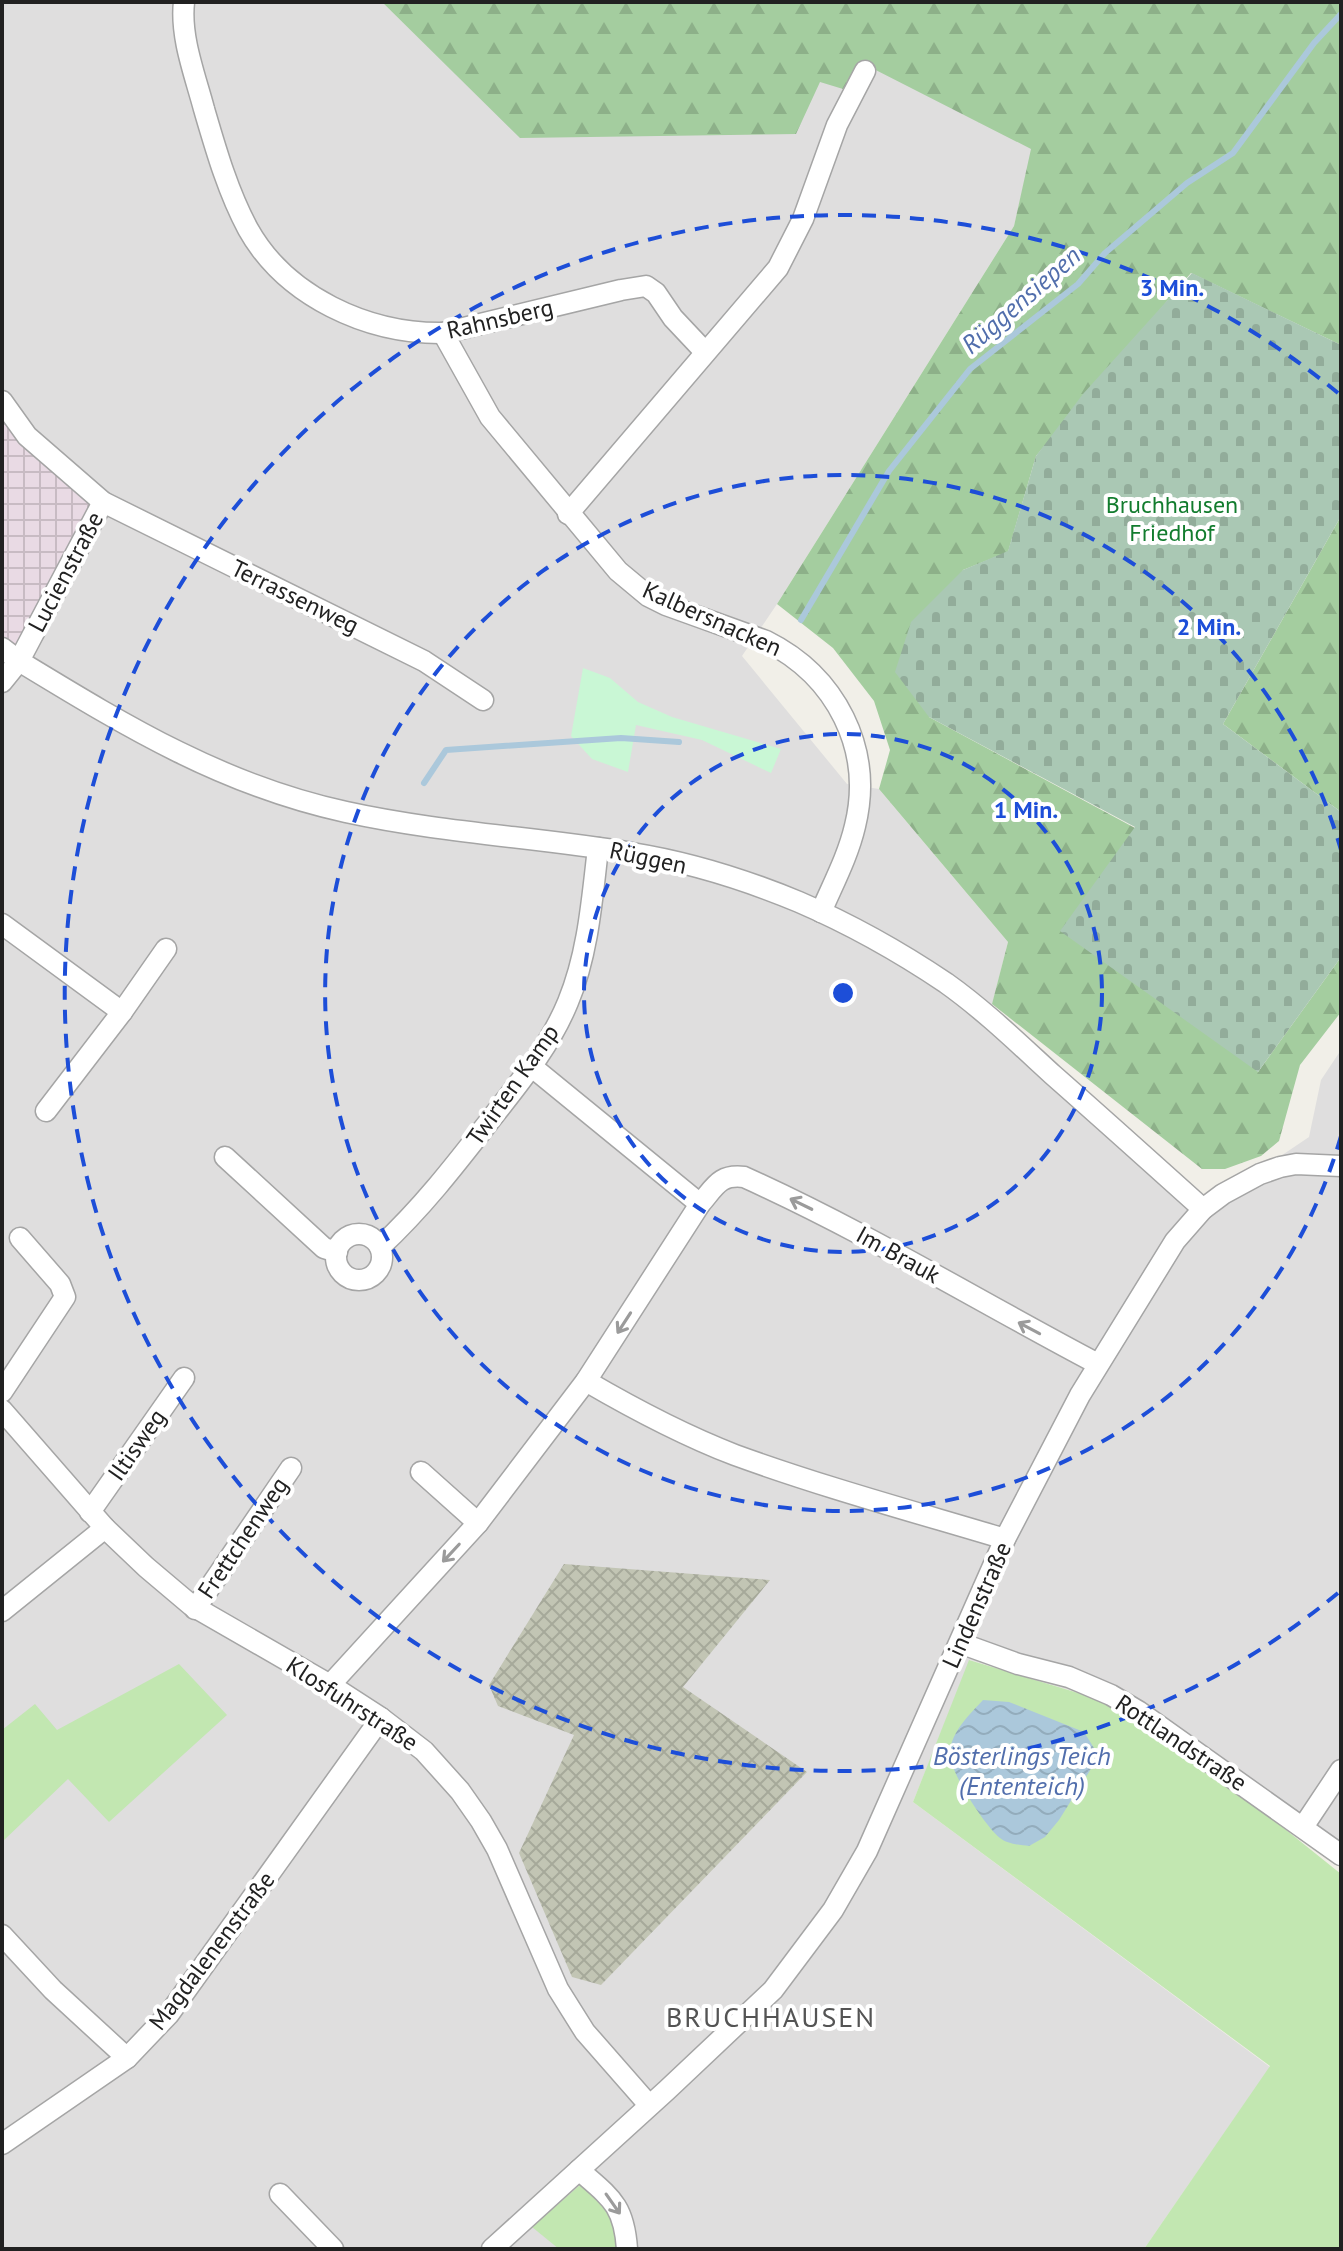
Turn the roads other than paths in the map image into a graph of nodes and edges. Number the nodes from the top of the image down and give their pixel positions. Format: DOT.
graph roads {
  1 [pos="184,2"];
  2 [pos="865,71"];
  3 [pos="443,333"];
  4 [pos="705,352"];
  5 [pos="2,401"];
  6 [pos="103,502"];
  7 [pos="568,514"];
  8 [pos="2,648"];
  9 [pos="19,661"];
  10 [pos="2,682"];
  11 [pos="483,700"];
  12 [pos="598,848"];
  13 [pos="821,912"];
  14 [pos="2,924"];
  15 [pos="166,949"];
  16 [pos="122,1012"];
  17 [pos="531,1066"];
  18 [pos="46,1111"];
  19 [pos="225,1157"];
  20 [pos="1341,1166"];
  21 [pos="700,1204"];
  22 [pos="1203,1209"];
  23 [pos="20,1238"];
  24 [pos="380,1247"];
  25 [pos="337,1252"];
  26 [pos="1098,1364"];
  27 [pos="184,1378"];
  28 [pos="586,1381"];
  29 [pos="2,1392"];
  30 [pos="2,1410"];
  31 [pos="291,1468"];
  32 [pos="421,1472"];
  33 [pos="90,1512"];
  34 [pos="478,1523"];
  35 [pos="105,1528"];
  36 [pos="1005,1539"];
  37 [pos="195,1609"];
  38 [pos="2,1611"];
  39 [pos="960,1643"];
  40 [pos="330,1685"];
  41 [pos="381,1718"];
  42 [pos="1341,1770"];
  43 [pos="1303,1827"];
  44 [pos="1341,1855"];
  45 [pos="2,1935"];
  46 [pos="127,2058"];
  47 [pos="649,2105"];
  48 [pos="2,2144"];
  49 [pos="579,2170"];
  50 [pos="280,2194"];
  51 [pos="333,2249"];
  52 [pos="492,2249"];
  53 [pos="627,2249"];
  1 -- 3 [label="street, Rahnsberg"];
  2 -- 4 [label="street"];
  3 -- 4 [label="street, Rahnsberg"];
  3 -- 7 [label="street, Kalbersnacken"];
  4 -- 7 [label="street"];
  5 -- 6 [label="street, Lucienstraße"];
  6 -- 9 [label="street, Lucienstraße"];
  6 -- 11 [label="street, Terrassenweg"];
  7 -- 13 [label="street, Kalbersnacken"];
  8 -- 9 [label="street, Rüggen"];
  9 -- 10 [label="street, Lucienstraße"];
  9 -- 12 [label="street, Rüggen"];
  12 -- 13 [label="street, Rüggen"];
  12 -- 17 [label="street, Twirten Kamp"];
  13 -- 22 [label="street, Rüggen"];
  14 -- 16 [label="street"];
  15 -- 16 [label="street"];
  16 -- 18 [label="street"];
  17 -- 21 [label="street"];
  17 -- 24 [label="street, Twirten Kamp"];
  19 -- 25 [label="street"];
  20 -- 22 [label="street, Lindenstraße"];
  26 -- 21 [label="street, Im Brauk, one-way"];
  21 -- 28 [label="street, Im Brauk, one-way"];
  22 -- 26 [label="street, Lindenstraße"];
  23 -- 29 [label="street"];
  24 -- 25 [label="street"];
  24 -- 25 [label="street"];
  26 -- 36 [label="street, Lindenstraße"];
  27 -- 33 [label="street, Iltisweg"];
  28 -- 34 [label="street, Im Brauk"];
  28 -- 36 [label="street"];
  30 -- 33 [label="street, Klosfuhrstraße"];
  31 -- 37 [label="street, Frettchenweg"];
  32 -- 34 [label="street"];
  33 -- 35 [label="street, Klosfuhrstraße"];
  34 -- 40 [label="street, Im Brauk, one-way"];
  35 -- 37 [label="street, Klosfuhrstraße"];
  35 -- 38 [label="street"];
  36 -- 39 [label="street, Lindenstraße"];
  37 -- 40 [label="street, Klosfuhrstraße"];
  39 -- 43 [label="street, Rottlandstraße"];
  39 -- 47 [label="street, Lindenstraße"];
  40 -- 41 [label="street, Klosfuhrstraße"];
  41 -- 46 [label="street, Magdalenenstraße"];
  41 -- 47 [label="street, Klosfuhrstraße"];
  42 -- 43 [label="street"];
  43 -- 44 [label="street, Rottlandstraße"];
  45 -- 46 [label="street"];
  46 -- 48 [label="street, Magdalenenstraße"];
  47 -- 49 [label="street, Lindenstraße"];
  49 -- 52 [label="street, Lindenstraße"];
  49 -- 53 [label="street, one-way"];
  50 -- 51 [label="street"];
}
